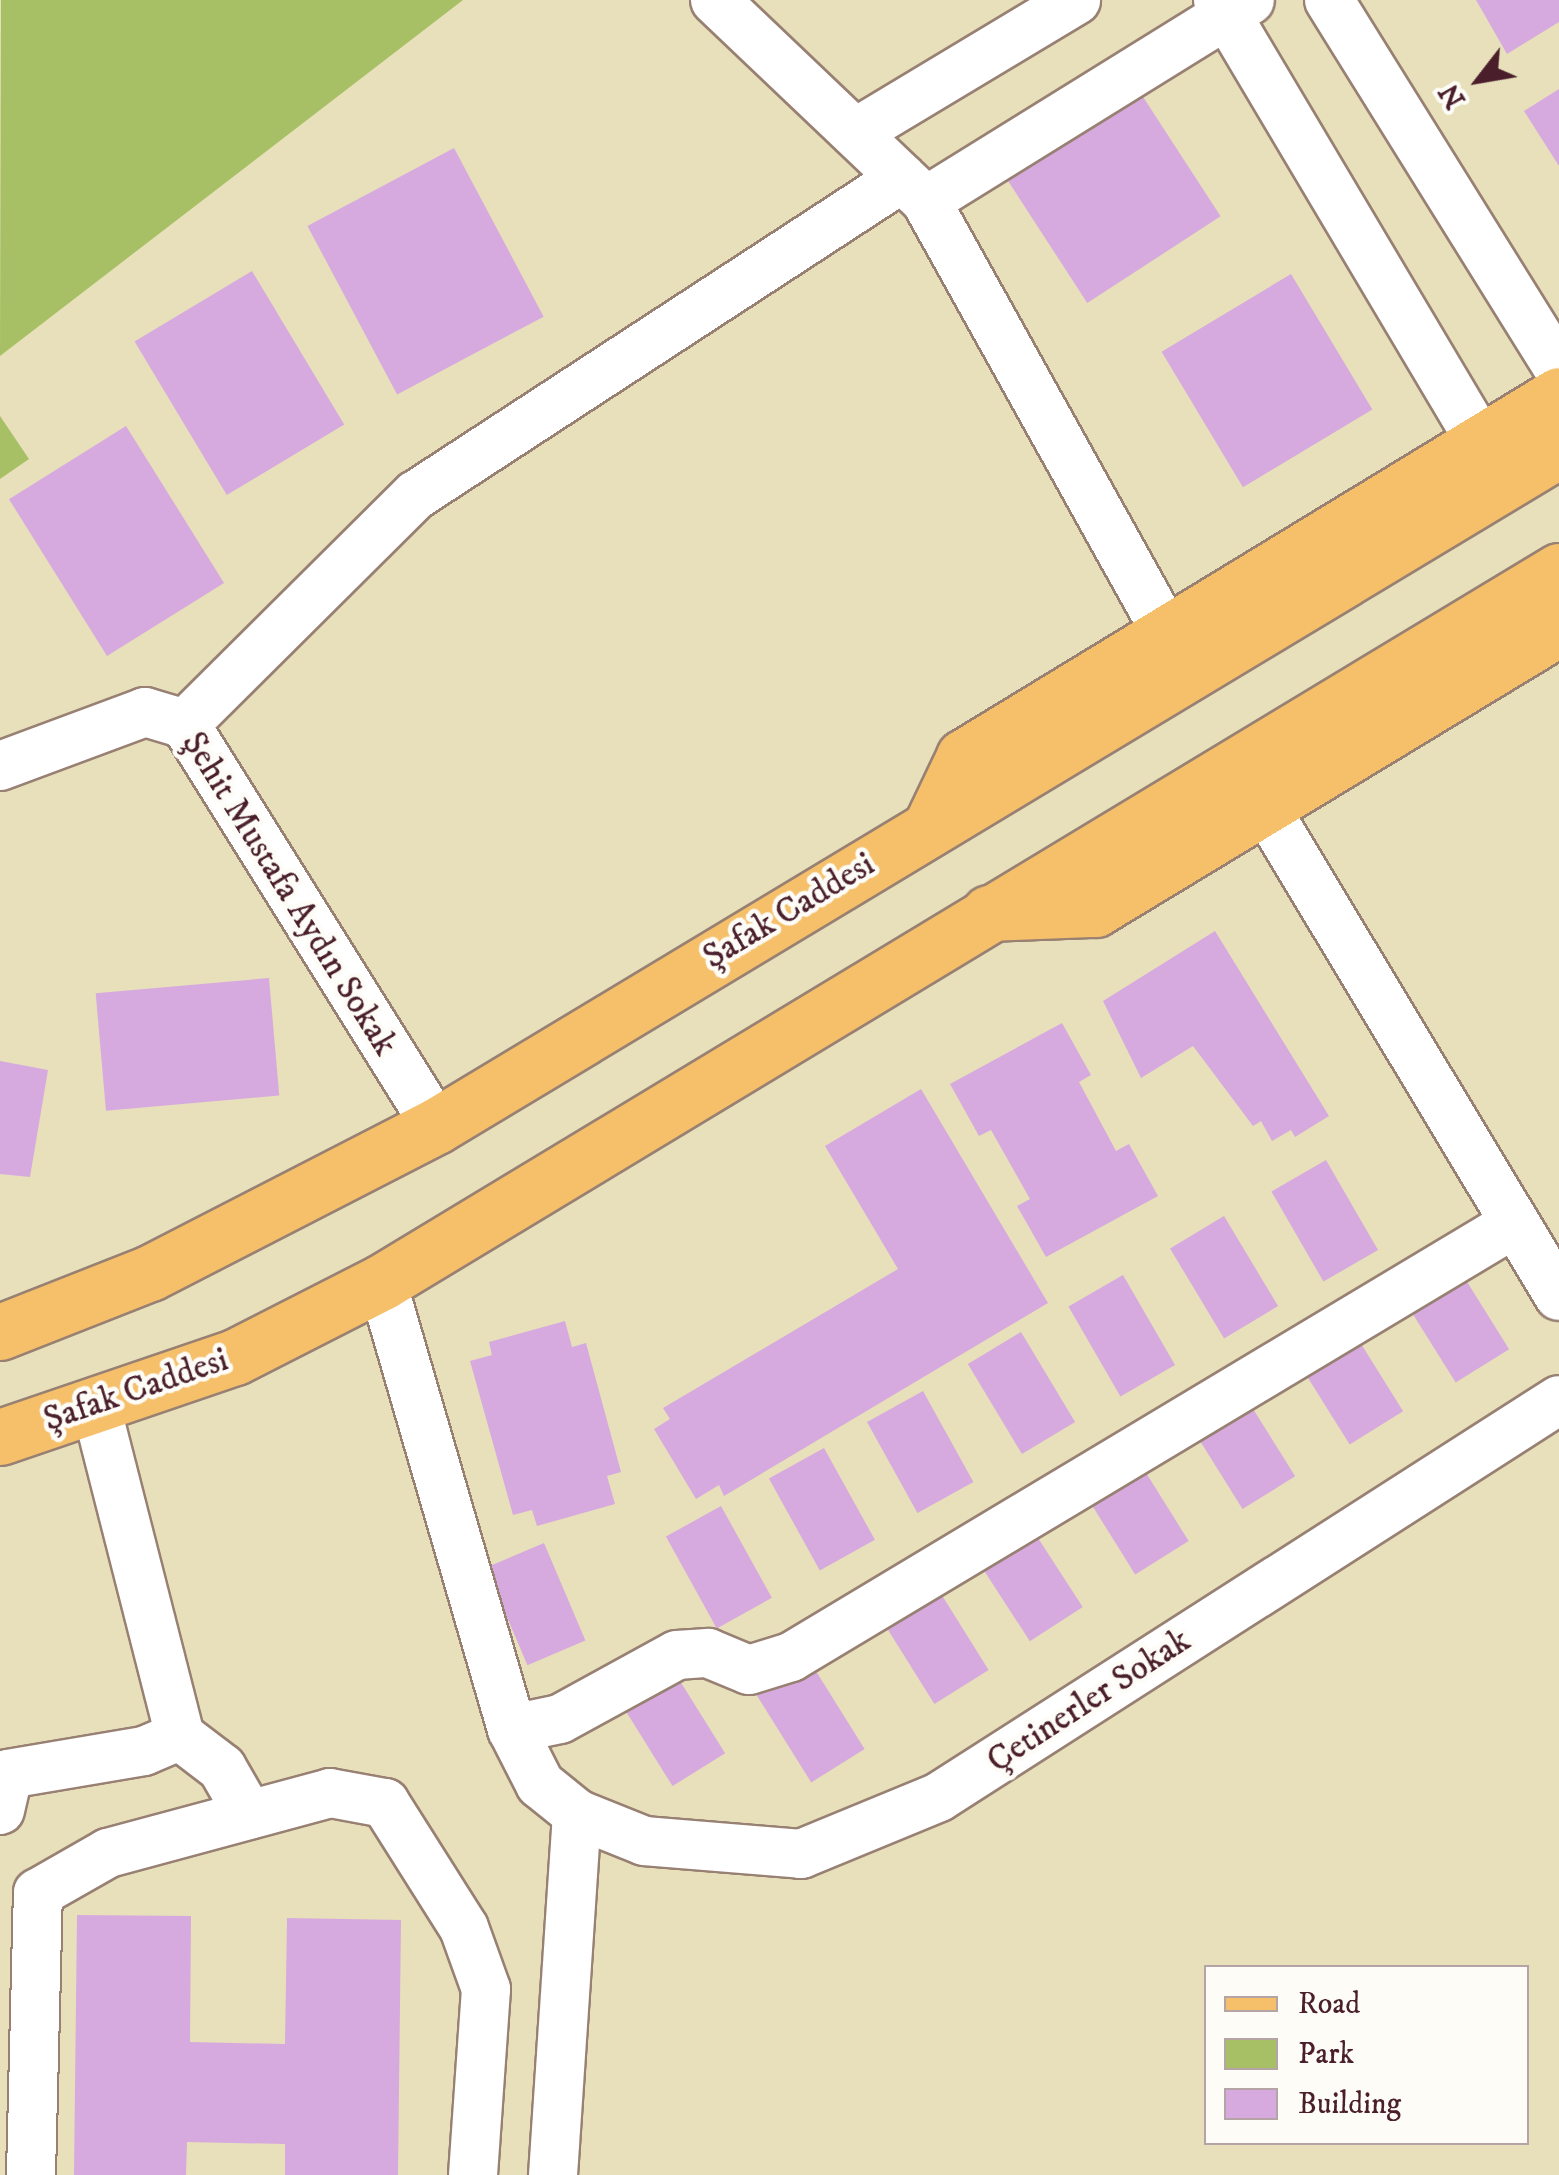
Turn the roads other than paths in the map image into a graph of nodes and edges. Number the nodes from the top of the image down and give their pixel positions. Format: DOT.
graph roads {
  1 [pos="715,0"];
  2 [pos="1076,0"];
  3 [pos="1330,0"];
  4 [pos="1231,5"];
  5 [pos="855,134"];
  6 [pos="914,189"];
  7 [pos="1559,370"];
  8 [pos="1559,395"];
  9 [pos="1480,441"];
  10 [pos="1559,450"];
  11 [pos="1559,571"];
  12 [pos="1164,628"];
  13 [pos="1559,628"];
  14 [pos="185,724"];
  15 [pos="0,766"];
  16 [pos="1263,804"];
  17 [pos="932,824"];
  18 [pos="981,914"];
  19 [pos="436,1126"];
  20 [pos="1515,1223"];
  21 [pos="382,1282"];
  22 [pos="1559,1296"];
  23 [pos="0,1332"];
  24 [pos="1559,1400"];
  25 [pos="96,1406"];
  26 [pos="0,1437"];
  27 [pos="512,1728"];
  28 [pos="180,1736"];
  29 [pos="3,1786"];
  30 [pos="577,1814"];
  31 [pos="248,1815"];
  32 [pos="31,2175"];
  33 [pos="473,2175"];
  34 [pos="553,2175"];
  1 -- 5 [label="street"];
  2 -- 5 [label="street"];
  3 -- 7 [label="street"];
  4 -- 6 [label="street"];
  4 -- 9 [label="street"];
  5 -- 6 [label="street"];
  6 -- 12 [label="street"];
  6 -- 14 [label="street"];
  8 -- 9 [label="main road"];
  9 -- 12 [label="main road"];
  10 -- 17 [label="main road, Şafak Caddesi"];
  11 -- 18 [label="main road, Şafak Caddesi"];
  12 -- 17 [label="main road"];
  13 -- 16 [label="main road"];
  14 -- 15 [label="street, Şehit Mustafa Aydın Sokak"];
  14 -- 19 [label="street, Şehit Mustafa Aydın Sokak"];
  16 -- 18 [label="main road"];
  16 -- 20 [label="street"];
  17 -- 19 [label="main road, Şafak Caddesi"];
  18 -- 21 [label="main road, Şafak Caddesi"];
  19 -- 23 [label="main road, Şafak Caddesi"];
  20 -- 22 [label="street"];
  20 -- 27 [label="street"];
  21 -- 25 [label="main road, Şafak Caddesi"];
  21 -- 27 [label="street, Çetinerler Sokak"];
  24 -- 30 [label="street, Çetinerler Sokak"];
  25 -- 26 [label="main road, Şafak Caddesi"];
  25 -- 28 [label="street"];
  27 -- 30 [label="street, Çetinerler Sokak"];
  28 -- 29 [label="street"];
  28 -- 31 [label="street"];
  30 -- 34 [label="street"];
  31 -- 32 [label="street"];
  31 -- 33 [label="street"];
}
